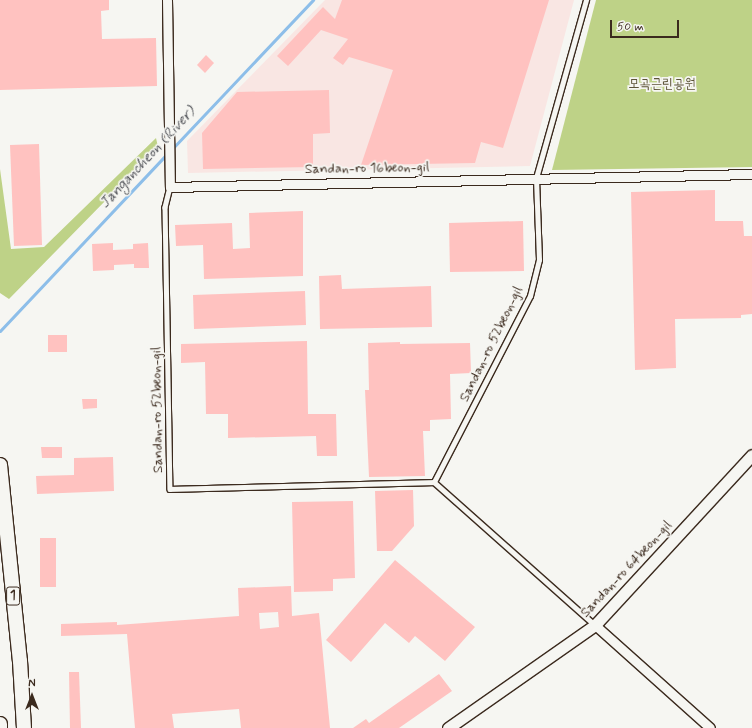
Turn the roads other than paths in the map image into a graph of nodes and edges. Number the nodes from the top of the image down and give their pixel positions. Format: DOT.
graph roads {
  1 [pos="167,0"];
  2 [pos="586,0"];
  3 [pos="752,174"];
  4 [pos="536,178"];
  5 [pos="170,187"];
  6 [pos="752,455"];
  7 [pos="0,465"];
  8 [pos="434,482"];
  9 [pos="595,625"];
  10 [pos="0,724"];
  11 [pos="0,728"];
  12 [pos="24,728"];
  13 [pos="448,728"];
  14 [pos="710,728"];
  1 -- 5 [label="street"];
  2 -- 4 [label="lane, Sandan-ro 52beon-gil"];
  3 -- 4 [label="street, Sandan-ro 16beon-gil"];
  4 -- 5 [label="street, Sandan-ro 16beon-gil"];
  4 -- 8 [label="lane, Sandan-ro 52beon-gil"];
  5 -- 8 [label="lane, Sandan-ro 52beon-gil"];
  6 -- 9 [label="street, Sandan-ro 64beon-gil"];
  7 -- 12 [label="main road, 1"];
  8 -- 9 [label="lane"];
  9 -- 13 [label="street, Sandan-ro 64beon-gil"];
  9 -- 14 [label="street"];
  10 -- 11 [label="main road"];
}
